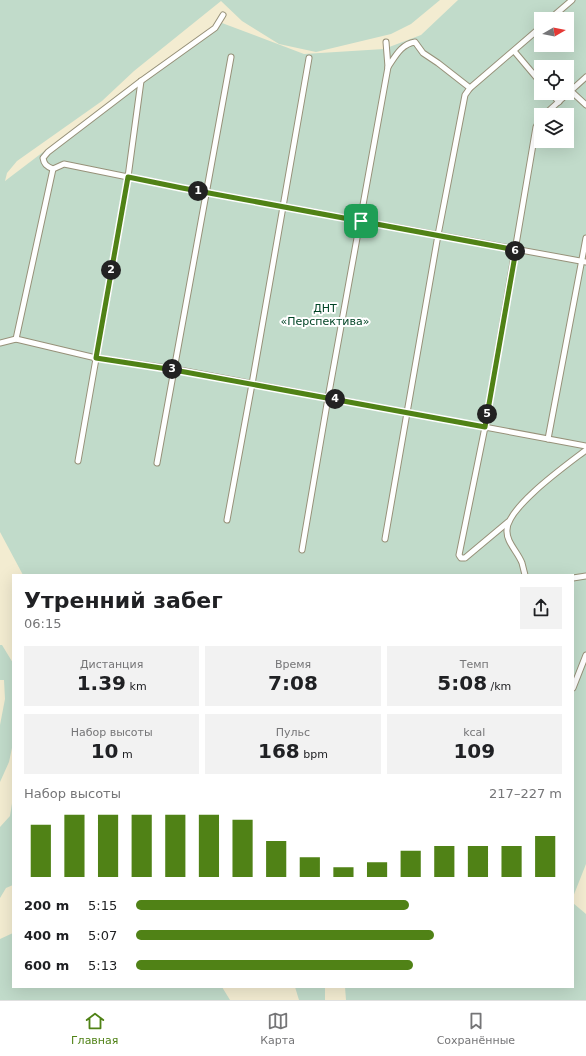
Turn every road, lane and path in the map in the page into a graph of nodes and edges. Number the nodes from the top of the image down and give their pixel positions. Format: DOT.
graph roads {
  1 [pos="572,0"];
  2 [pos="558,12"];
  3 [pos="223,16"];
  4 [pos="534,34"];
  5 [pos="386,42"];
  6 [pos="514,51"];
  7 [pos="231,57"];
  8 [pos="309,58"];
  9 [pos="388,67"];
  10 [pos="534,75"];
  11 [pos="586,76"];
  12 [pos="140,81"];
  13 [pos="470,88"];
  14 [pos="574,88"];
  15 [pos="574,94"];
  16 [pos="559,102"];
  17 [pos="586,105"];
  18 [pos="552,108"];
  19 [pos="534,139"];
  20 [pos="52,169"];
  21 [pos="128,177"];
  22 [pos="206,193"];
  23 [pos="284,207"];
  24 [pos="361,221"];
  25 [pos="438,235"];
  26 [pos="586,238"];
  27 [pos="516,250"];
  28 [pos="584,261"];
  29 [pos="16,339"];
  30 [pos="0,343"];
  31 [pos="96,358"];
  32 [pos="174,370"];
  33 [pos="252,384"];
  34 [pos="328,398"];
  35 [pos="406,412"];
  36 [pos="485,427"];
  37 [pos="548,439"];
  38 [pos="586,446"];
  39 [pos="586,450"];
  40 [pos="78,461"];
  41 [pos="157,463"];
  42 [pos="227,520"];
  43 [pos="508,522"];
  44 [pos="384,539"];
  45 [pos="302,550"];
  46 [pos="524,574"];
  47 [pos="586,576"];
  48 [pos="574,578"];
  49 [pos="586,655"];
  50 [pos="574,685"];
  1 -- 2 [label="street"];
  3 -- 12 [label="street"];
  4 -- 6 [label="street"];
  5 -- 9 [label="street"];
  6 -- 10 [label="street"];
  6 -- 13 [label="street"];
  7 -- 22 [label="street"];
  8 -- 23 [label="street"];
  9 -- 13 [label="street"];
  9 -- 24 [label="street"];
  11 -- 14 [label="street"];
  12 -- 20 [label="street"];
  12 -- 21 [label="street"];
  13 -- 25 [label="street"];
  15 -- 17 [label="street"];
  16 -- 18 [label="street"];
  19 -- 27 [label="street"];
  20 -- 21 [label="street"];
  20 -- 29 [label="street"];
  21 -- 22 [label="street"];
  21 -- 31 [label="street"];
  22 -- 23 [label="street"];
  22 -- 32 [label="street"];
  23 -- 24 [label="street"];
  23 -- 33 [label="street"];
  24 -- 25 [label="street"];
  24 -- 34 [label="street"];
  25 -- 27 [label="street"];
  25 -- 35 [label="street"];
  26 -- 28 [label="street"];
  27 -- 28 [label="street"];
  27 -- 36 [label="street"];
  28 -- 37 [label="street"];
  29 -- 30 [label="street"];
  29 -- 31 [label="street"];
  31 -- 32 [label="street"];
  31 -- 40 [label="street"];
  32 -- 33 [label="street"];
  32 -- 41 [label="street"];
  33 -- 34 [label="street"];
  33 -- 42 [label="street"];
  34 -- 35 [label="street"];
  34 -- 45 [label="street"];
  35 -- 36 [label="street"];
  35 -- 44 [label="street"];
  36 -- 37 [label="street"];
  36 -- 43 [label="street"];
  37 -- 38 [label="street"];
  39 -- 43 [label="street"];
  43 -- 46 [label="street"];
  47 -- 48 [label="street"];
  49 -- 50 [label="street"];
}
